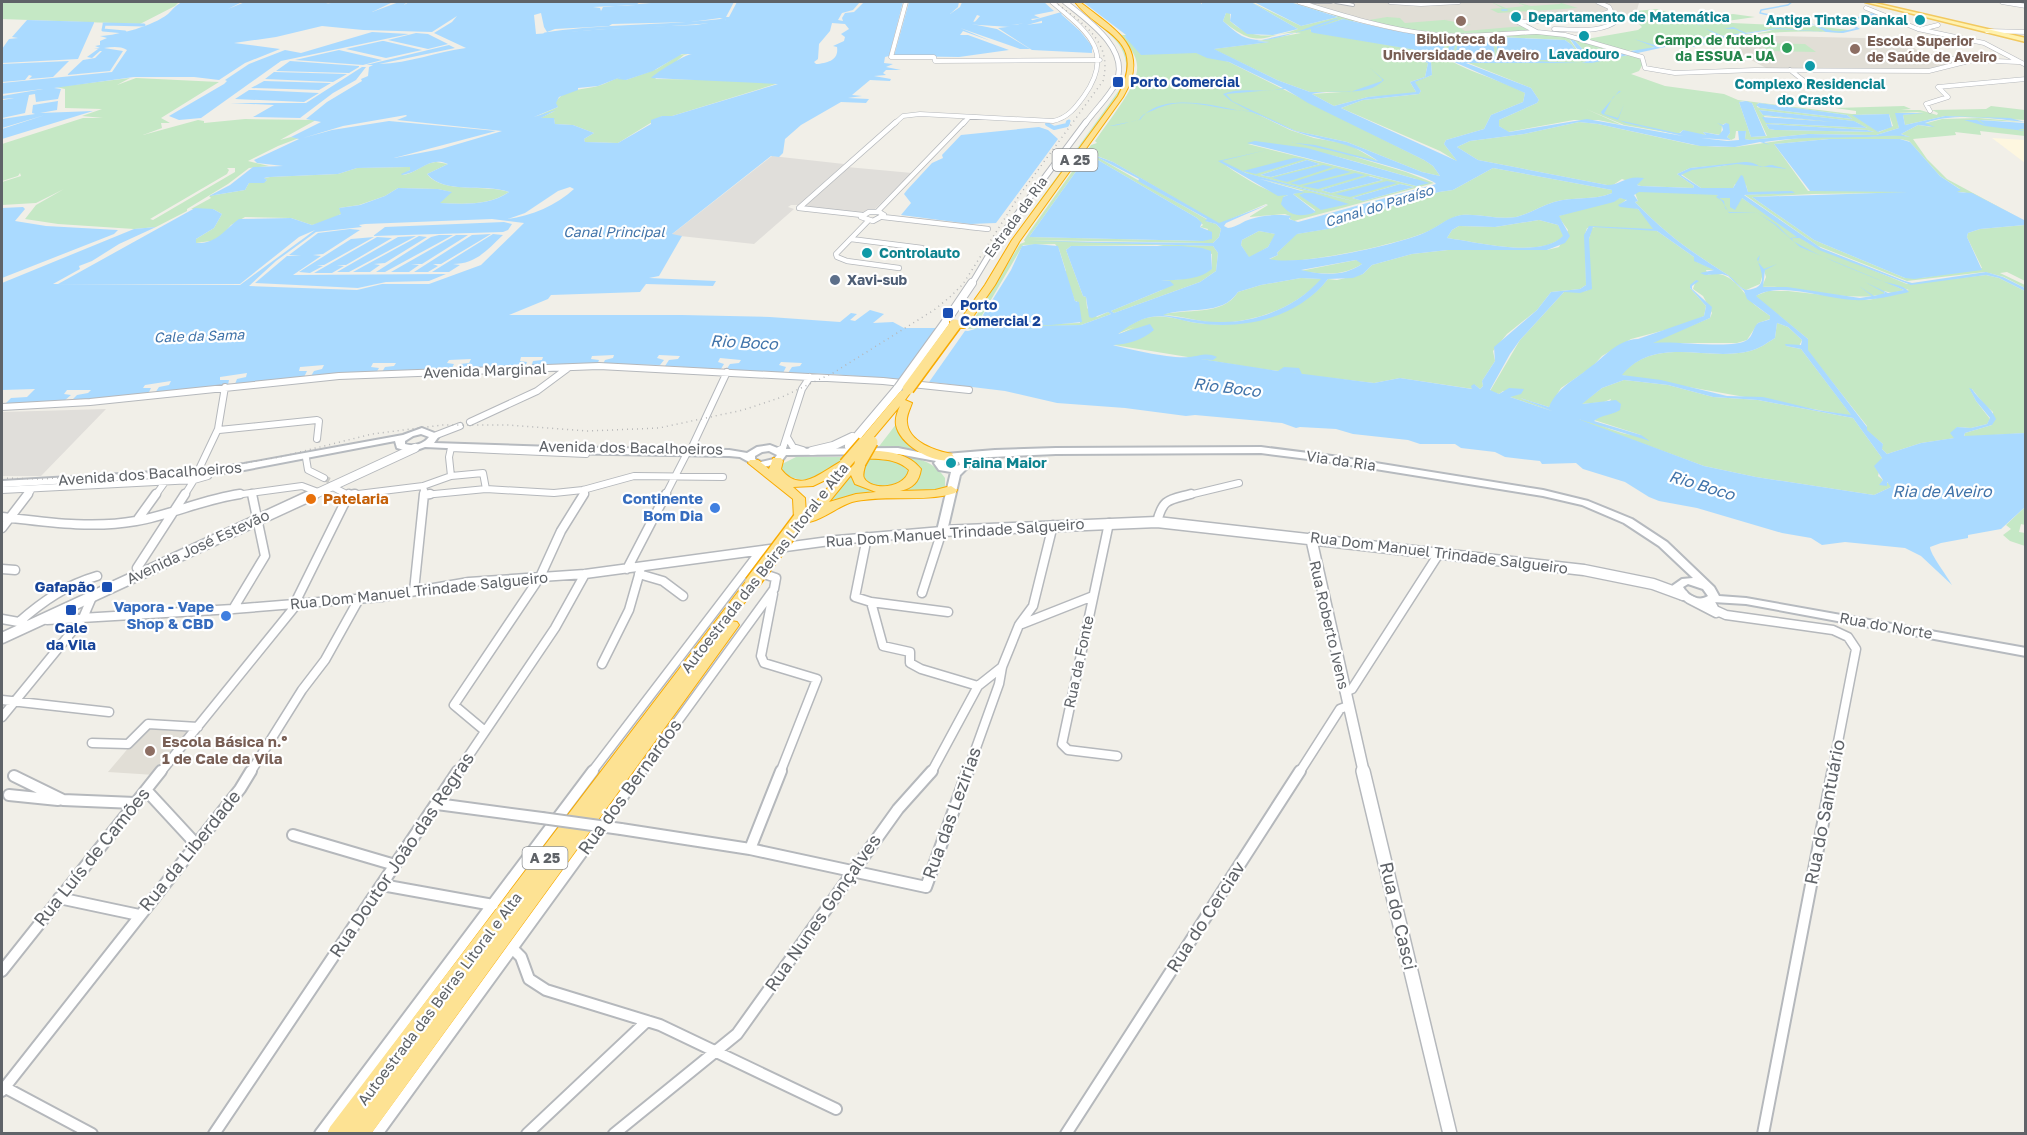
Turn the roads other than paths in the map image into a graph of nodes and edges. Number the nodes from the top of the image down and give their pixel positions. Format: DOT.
graph roads {
  1 [pos="906,2"];
  2 [pos="1052,2"];
  3 [pos="1065,2"];
  4 [pos="1070,2"];
  5 [pos="1077,2"];
  6 [pos="1299,2"];
  7 [pos="1331,2"];
  8 [pos="1336,2"];
  9 [pos="1341,2"];
  10 [pos="1345,2"];
  11 [pos="1390,2"];
  12 [pos="1459,2"];
  13 [pos="1598,2"];
  14 [pos="1869,2"];
  15 [pos="2002,2"];
  16 [pos="1310,3"];
  17 [pos="1880,4"];
  18 [pos="2025,6"];
  19 [pos="1916,13"];
  20 [pos="1602,15"];
  21 [pos="1542,22"];
  22 [pos="1938,25"];
  23 [pos="1590,29"];
  24 [pos="1921,29"];
  25 [pos="1535,30"];
  26 [pos="1559,31"];
  27 [pos="1987,31"];
  28 [pos="1585,32"];
  29 [pos="2025,32"];
  30 [pos="1565,35"];
  31 [pos="2025,40"];
  32 [pos="1929,57"];
  33 [pos="1100,60"];
  34 [pos="1973,60"];
  35 [pos="2018,62"];
  36 [pos="2025,65"];
  37 [pos="1790,70"];
  38 [pos="2025,79"];
  39 [pos="1810,85"];
  40 [pos="1864,85"];
  41 [pos="1815,89"];
  42 [pos="1930,111"];
  43 [pos="969,117"];
  44 [pos="876,212"];
  45 [pos="862,215"];
  46 [pos="883,217"];
  47 [pos="869,220"];
  48 [pos="969,227"];
  49 [pos="851,239"];
  50 [pos="921,248"];
  51 [pos="899,268"];
  52 [pos="954,324"];
  53 [pos="569,368"];
  54 [pos="727,372"];
  55 [pos="808,380"];
  56 [pos="225,387"];
  57 [pos="907,389"];
  58 [pos="969,390"];
  59 [pos="906,403"];
  60 [pos="2,407"];
  61 [pos="470,422"];
  62 [pos="460,426"];
  63 [pos="219,430"];
  64 [pos="434,437"];
  65 [pos="787,437"];
  66 [pos="317,439"];
  67 [pos="402,443"];
  68 [pos="421,447"];
  69 [pos="451,448"];
  70 [pos="767,448"];
  71 [pos="756,450"];
  72 [pos="808,451"];
  73 [pos="688,452"];
  74 [pos="713,452"];
  75 [pos="861,452"];
  76 [pos="779,456"];
  77 [pos="394,457"];
  78 [pos="306,459"];
  79 [pos="751,461"];
  80 [pos="951,463"];
  81 [pos="200,467"];
  82 [pos="208,476"];
  83 [pos="451,476"];
  84 [pos="676,476"];
  85 [pos="723,477"];
  86 [pos="324,478"];
  87 [pos="194,480"];
  88 [pos="165,482"];
  89 [pos="1239,483"];
  90 [pos="333,484"];
  91 [pos="3,486"];
  92 [pos="423,486"];
  93 [pos="32,489"];
  94 [pos="486,489"];
  95 [pos="583,490"];
  96 [pos="951,490"];
  97 [pos="318,492"];
  98 [pos="252,493"];
  99 [pos="934,494"];
  100 [pos="350,495"];
  101 [pos="424,495"];
  102 [pos="948,504"];
  103 [pos="176,508"];
  104 [pos="2,517"];
  105 [pos="12,517"];
  106 [pos="258,519"];
  107 [pos="804,519"];
  108 [pos="136,521"];
  109 [pos="1158,522"];
  110 [pos="1109,523"];
  111 [pos="1053,525"];
  112 [pos="2,528"];
  113 [pos="942,531"];
  114 [pos="867,537"];
  115 [pos="1296,537"];
  116 [pos="1311,538"];
  117 [pos="760,552"];
  118 [pos="1312,552"];
  119 [pos="1440,552"];
  120 [pos="1678,560"];
  121 [pos="2,569"];
  122 [pos="627,569"];
  123 [pos="15,570"];
  124 [pos="640,571"];
  125 [pos="143,572"];
  126 [pos="585,574"];
  127 [pos="97,576"];
  128 [pos="540,577"];
  129 [pos="759,581"];
  130 [pos="1680,583"];
  131 [pos="1653,584"];
  132 [pos="414,591"];
  133 [pos="922,593"];
  134 [pos="1710,593"];
  135 [pos="683,596"];
  136 [pos="1093,596"];
  137 [pos="92,597"];
  138 [pos="1685,597"];
  139 [pos="359,599"];
  140 [pos="871,602"];
  141 [pos="296,605"];
  142 [pos="233,609"];
  143 [pos="948,612"];
  144 [pos="1726,615"];
  145 [pos="83,618"];
  146 [pos="2,619"];
  147 [pos="42,620"];
  148 [pos="24,623"];
  149 [pos="1019,625"];
  150 [pos="2,638"];
  151 [pos="2025,652"];
  152 [pos="602,664"];
  153 [pos="1002,667"];
  154 [pos="978,686"];
  155 [pos="1346,699"];
  156 [pos="2,700"];
  157 [pos="14,702"];
  158 [pos="109,712"];
  159 [pos="2,717"];
  160 [pos="198,727"];
  161 [pos="485,731"];
  162 [pos="92,743"];
  163 [pos="1117,756"];
  164 [pos="14,776"];
  165 [pos="146,790"];
  166 [pos="9,795"];
  167 [pos="63,800"];
  168 [pos="135,803"];
  169 [pos="437,804"];
  170 [pos="293,835"];
  171 [pos="195,843"];
  172 [pos="750,849"];
  173 [pos="395,865"];
  174 [pos="852,871"];
  175 [pos="382,885"];
  176 [pos="59,898"];
  177 [pos="493,905"];
  178 [pos="139,915"];
  179 [pos="512,948"];
  180 [pos="2,971"];
  181 [pos="646,1021"];
  182 [pos="717,1051"];
  183 [pos="3,1089"];
  184 [pos="836,1109"];
  185 [pos="92,1134"];
  186 [pos="214,1134"];
  187 [pos="320,1134"];
  188 [pos="338,1134"];
  189 [pos="358,1134"];
  190 [pos="377,1134"];
  191 [pos="527,1134"];
  192 [pos="614,1134"];
  193 [pos="1066,1134"];
  194 [pos="1450,1134"];
  195 [pos="1763,1134"];
  1 -- 33 [label="street"];
  2 -- 33 [label="street"];
  3 -- 52 [label="street, Estrada da Ria"];
  4 -- 52 [label="highway, Autoestrada das Beiras Litoral e Alta / A 25"];
  5 -- 52 [label="highway, Autoestrada das Beiras Litoral e Alta / A 25"];
  6 -- 25 [label="street"];
  7 -- 16 [label="street"];
  8 -- 9 [label="street"];
  9 -- 10 [label="street"];
  9 -- 10 [label="street"];
  11 -- 12 [label="street"];
  13 -- 20 [label="street"];
  14 -- 17 [label="main road"];
  14 -- 19 [label="main road"];
  15 -- 18 [label="street"];
  17 -- 19 [label="main road"];
  17 -- 24 [label="street"];
  19 -- 27 [label="main road"];
  20 -- 23 [label="street"];
  20 -- 25 [label="street"];
  21 -- 26 [label="street"];
  22 -- 24 [label="street"];
  23 -- 26 [label="street"];
  23 -- 28 [label="street"];
  24 -- 35 [label="street"];
  25 -- 26 [label="street"];
  26 -- 28 [label="street"];
  26 -- 30 [label="street"];
  27 -- 29 [label="street"];
  27 -- 31 [label="main road"];
  28 -- 30 [label="street"];
  30 -- 37 [label="street"];
  32 -- 34 [label="street"];
  33 -- 43 [label="street"];
  34 -- 35 [label="street"];
  34 -- 37 [label="street"];
  35 -- 36 [label="street"];
  37 -- 39 [label="street"];
  38 -- 42 [label="street"];
  39 -- 40 [label="street"];
  39 -- 41 [label="street"];
  43 -- 44 [label="street"];
  43 -- 45 [label="street"];
  44 -- 45 [label="street"];
  44 -- 46 [label="street"];
  45 -- 47 [label="street"];
  46 -- 47 [label="street"];
  46 -- 48 [label="street"];
  47 -- 49 [label="street"];
  49 -- 50 [label="street"];
  49 -- 51 [label="street"];
  52 -- 57 [label="highway, Autoestrada das Beiras Litoral e Alta / A 25"];
  52 -- 57 [label="street, Estrada da Ria, bridge"];
  53 -- 54 [label="street, Avenida Marginal"];
  53 -- 56 [label="street, Avenida Marginal"];
  53 -- 61 [label="street"];
  54 -- 55 [label="street, Avenida Marginal"];
  54 -- 73 [label="street"];
  55 -- 58 [label="street, Avenida Marginal"];
  55 -- 65 [label="street"];
  56 -- 60 [label="street, Avenida Marginal"];
  56 -- 63 [label="street"];
  57 -- 59 [label="highway, Autoestrada das Beiras Litoral e Alta / A 25"];
  57 -- 75 [label="highway, Autoestrada das Beiras Litoral e Alta / A 25"];
  59 -- 75 [label="highway, Autoestrada das Beiras Litoral e Alta / A 25"];
  59 -- 80 [label="highway"];
  62 -- 64 [label="street"];
  63 -- 66 [label="street"];
  63 -- 81 [label="street"];
  64 -- 67 [label="main road, Avenida dos Bacalhoeiros"];
  64 -- 68 [label="main road"];
  64 -- 73 [label="main road, Avenida dos Bacalhoeiros"];
  65 -- 70 [label="street"];
  65 -- 72 [label="street"];
  65 -- 76 [label="street"];
  67 -- 68 [label="main road, Avenida dos Bacalhoeiros"];
  67 -- 77 [label="street"];
  67 -- 78 [label="main road, Avenida dos Bacalhoeiros"];
  67 -- 91 [label="main road, Avenida dos Bacalhoeiros"];
  68 -- 69 [label="street, Avenida dos Bacalhoeiros"];
  68 -- 74 [label="main road, Avenida dos Bacalhoeiros"];
  68 -- 77 [label="street, Avenida José Estevão"];
  69 -- 73 [label="street, Avenida dos Bacalhoeiros"];
  69 -- 83 [label="street"];
  70 -- 71 [label="main road, Avenida dos Bacalhoeiros"];
  70 -- 76 [label="main road, Avenida dos Bacalhoeiros"];
  71 -- 73 [label="main road, Avenida dos Bacalhoeiros"];
  71 -- 79 [label="main road"];
  72 -- 75 [label="main road"];
  72 -- 75 [label="street"];
  72 -- 76 [label="main road"];
  73 -- 74 [label="street, Avenida dos Bacalhoeiros"];
  73 -- 84 [label="street"];
  74 -- 79 [label="main road, Avenida dos Bacalhoeiros"];
  75 -- 76 [label="main road"];
  75 -- 76 [label="highway"];
  75 -- 80 [label="main road"];
  75 -- 80 [label="main road"];
  75 -- 107 [label="highway, Autoestrada das Beiras Litoral e Alta / A 25"];
  76 -- 79 [label="main road, Avenida dos Bacalhoeiros"];
  77 -- 90 [label="street, Avenida José Estevão"];
  78 -- 82 [label="main road, Avenida dos Bacalhoeiros"];
  78 -- 86 [label="street"];
  79 -- 107 [label="highway"];
  80 -- 96 [label="main road"];
  80 -- 96 [label="main road"];
  80 -- 120 [label="main road, Via da Ria"];
  82 -- 87 [label="street"];
  82 -- 91 [label="main road, Avenida dos Bacalhoeiros"];
  83 -- 92 [label="street"];
  83 -- 94 [label="street"];
  84 -- 85 [label="street"];
  84 -- 95 [label="street"];
  84 -- 122 [label="street"];
  87 -- 88 [label="street"];
  87 -- 103 [label="street"];
  88 -- 93 [label="street"];
  88 -- 108 [label="street"];
  89 -- 109 [label="street"];
  90 -- 97 [label="street, Avenida José Estevão"];
  90 -- 100 [label="street"];
  91 -- 93 [label="street"];
  92 -- 100 [label="street"];
  92 -- 101 [label="street"];
  93 -- 105 [label="street"];
  94 -- 95 [label="street"];
  94 -- 101 [label="street"];
  95 -- 128 [label="street"];
  96 -- 99 [label="highway"];
  96 -- 102 [label="main road"];
  97 -- 98 [label="street"];
  97 -- 106 [label="street, Avenida José Estevão"];
  98 -- 103 [label="street"];
  98 -- 106 [label="street"];
  99 -- 102 [label="highway"];
  99 -- 107 [label="highway"];
  100 -- 141 [label="street, Rua Luís de Camões"];
  101 -- 132 [label="street"];
  102 -- 113 [label="main road"];
  103 -- 108 [label="street"];
  103 -- 125 [label="street"];
  104 -- 105 [label="street"];
  105 -- 108 [label="street"];
  105 -- 112 [label="street"];
  106 -- 125 [label="street, Avenida José Estevão"];
  106 -- 142 [label="street"];
  107 -- 129 [label="highway, Autoestrada das Beiras Litoral e Alta / A 25"];
  109 -- 110 [label="street, Rua Dom Manuel Trindade Salgueiro"];
  109 -- 115 [label="street, Rua Dom Manuel Trindade Salgueiro"];
  110 -- 111 [label="street, Rua Dom Manuel Trindade Salgueiro"];
  110 -- 136 [label="street, Rua da Fonte"];
  111 -- 113 [label="street, Rua Dom Manuel Trindade Salgueiro"];
  111 -- 149 [label="street"];
  113 -- 114 [label="street, Rua Dom Manuel Trindade Salgueiro"];
  113 -- 133 [label="street"];
  114 -- 117 [label="street, Rua Dom Manuel Trindade Salgueiro"];
  114 -- 140 [label="street"];
  115 -- 116 [label="street, Rua Dom Manuel Trindade Salgueiro"];
  115 -- 118 [label="street"];
  116 -- 118 [label="street, Rua Roberto Ivens"];
  116 -- 119 [label="street, Rua Dom Manuel Trindade Salgueiro"];
  117 -- 124 [label="street, Rua Dom Manuel Trindade Salgueiro"];
  117 -- 129 [label="street"];
  118 -- 155 [label="street, Rua Roberto Ivens"];
  119 -- 131 [label="street, Rua Dom Manuel Trindade Salgueiro"];
  119 -- 155 [label="street, Rua do Cerciav"];
  120 -- 130 [label="main road"];
  120 -- 134 [label="main road, Via da Ria"];
  121 -- 123 [label="street"];
  122 -- 124 [label="street, Rua Dom Manuel Trindade Salgueiro"];
  122 -- 126 [label="street, Rua Dom Manuel Trindade Salgueiro"];
  124 -- 135 [label="street"];
  124 -- 152 [label="street"];
  125 -- 137 [label="street, Avenida José Estevão"];
  126 -- 128 [label="street, Rua Dom Manuel Trindade Salgueiro"];
  126 -- 161 [label="street, Rua Doutor João das Regras"];
  127 -- 148 [label="street"];
  128 -- 132 [label="street, Rua Dom Manuel Trindade Salgueiro"];
  128 -- 161 [label="street"];
  129 -- 172 [label="street"];
  129 -- 177 [label="street"];
  129 -- 179 [label="street, Rua dos Bernardos"];
  129 -- 188 [label="highway, Autoestrada das Beiras Litoral e Alta / A 25"];
  129 -- 189 [label="highway, Autoestrada das Beiras Litoral e Alta / A 25"];
  130 -- 131 [label="street, Rua Dom Manuel Trindade Salgueiro"];
  130 -- 134 [label="main road"];
  130 -- 138 [label="main road"];
  131 -- 138 [label="street, Rua Dom Manuel Trindade Salgueiro"];
  132 -- 139 [label="street, Rua Dom Manuel Trindade Salgueiro"];
  134 -- 138 [label="main road"];
  134 -- 144 [label="street"];
  134 -- 151 [label="main road, Rua do Norte"];
  136 -- 149 [label="street"];
  136 -- 163 [label="street, Rua da Fonte"];
  137 -- 145 [label="street"];
  137 -- 147 [label="street, Avenida José Estevão"];
  138 -- 144 [label="street"];
  139 -- 141 [label="street, Rua Dom Manuel Trindade Salgueiro"];
  139 -- 171 [label="street, Rua da Liberdade"];
  140 -- 143 [label="street"];
  140 -- 154 [label="street"];
  141 -- 142 [label="street, Rua Dom Manuel Trindade Salgueiro"];
  141 -- 160 [label="street, Rua Luís de Camões"];
  142 -- 145 [label="street, Rua Dom Manuel Trindade Salgueiro"];
  144 -- 195 [label="street, Rua do Santuário"];
  145 -- 147 [label="street, Rua Dom Manuel Trindade Salgueiro"];
  145 -- 157 [label="street"];
  146 -- 148 [label="street"];
  147 -- 148 [label="street, Avenida José Estevão"];
  148 -- 150 [label="street, Avenida José Estevão"];
  149 -- 153 [label="street"];
  153 -- 154 [label="street, Rua Nunes Gonçalves"];
  153 -- 174 [label="street, Rua das Lezirias"];
  154 -- 174 [label="street, Rua Nunes Gonçalves"];
  155 -- 193 [label="street, Rua do Cerciav"];
  155 -- 194 [label="street, Rua do Casci"];
  156 -- 157 [label="street"];
  157 -- 158 [label="street"];
  157 -- 159 [label="street"];
  160 -- 162 [label="street"];
  160 -- 165 [label="street, Rua Luís de Camões"];
  161 -- 169 [label="street, Rua Doutor João das Regras"];
  164 -- 167 [label="street"];
  165 -- 168 [label="street, Rua Luís de Camões"];
  165 -- 171 [label="street"];
  166 -- 167 [label="street"];
  167 -- 168 [label="street"];
  168 -- 176 [label="street, Rua Luís de Camões"];
  169 -- 172 [label="street, bridge"];
  169 -- 173 [label="street, Rua Doutor João das Regras"];
  170 -- 173 [label="street"];
  171 -- 178 [label="street, Rua da Liberdade"];
  172 -- 174 [label="street"];
  173 -- 175 [label="street, Rua Doutor João das Regras"];
  174 -- 182 [label="street, Rua Nunes Gonçalves"];
  175 -- 177 [label="street"];
  175 -- 186 [label="street, Rua Doutor João das Regras"];
  176 -- 178 [label="street"];
  176 -- 180 [label="street, Rua Luís de Camões"];
  177 -- 187 [label="street"];
  178 -- 183 [label="street, Rua da Liberdade"];
  179 -- 181 [label="street"];
  179 -- 190 [label="street, Rua dos Bernardos"];
  181 -- 182 [label="street"];
  181 -- 191 [label="street"];
  182 -- 184 [label="street"];
  182 -- 192 [label="street, Rua Nunes Gonçalves"];
  183 -- 185 [label="street"];
}
